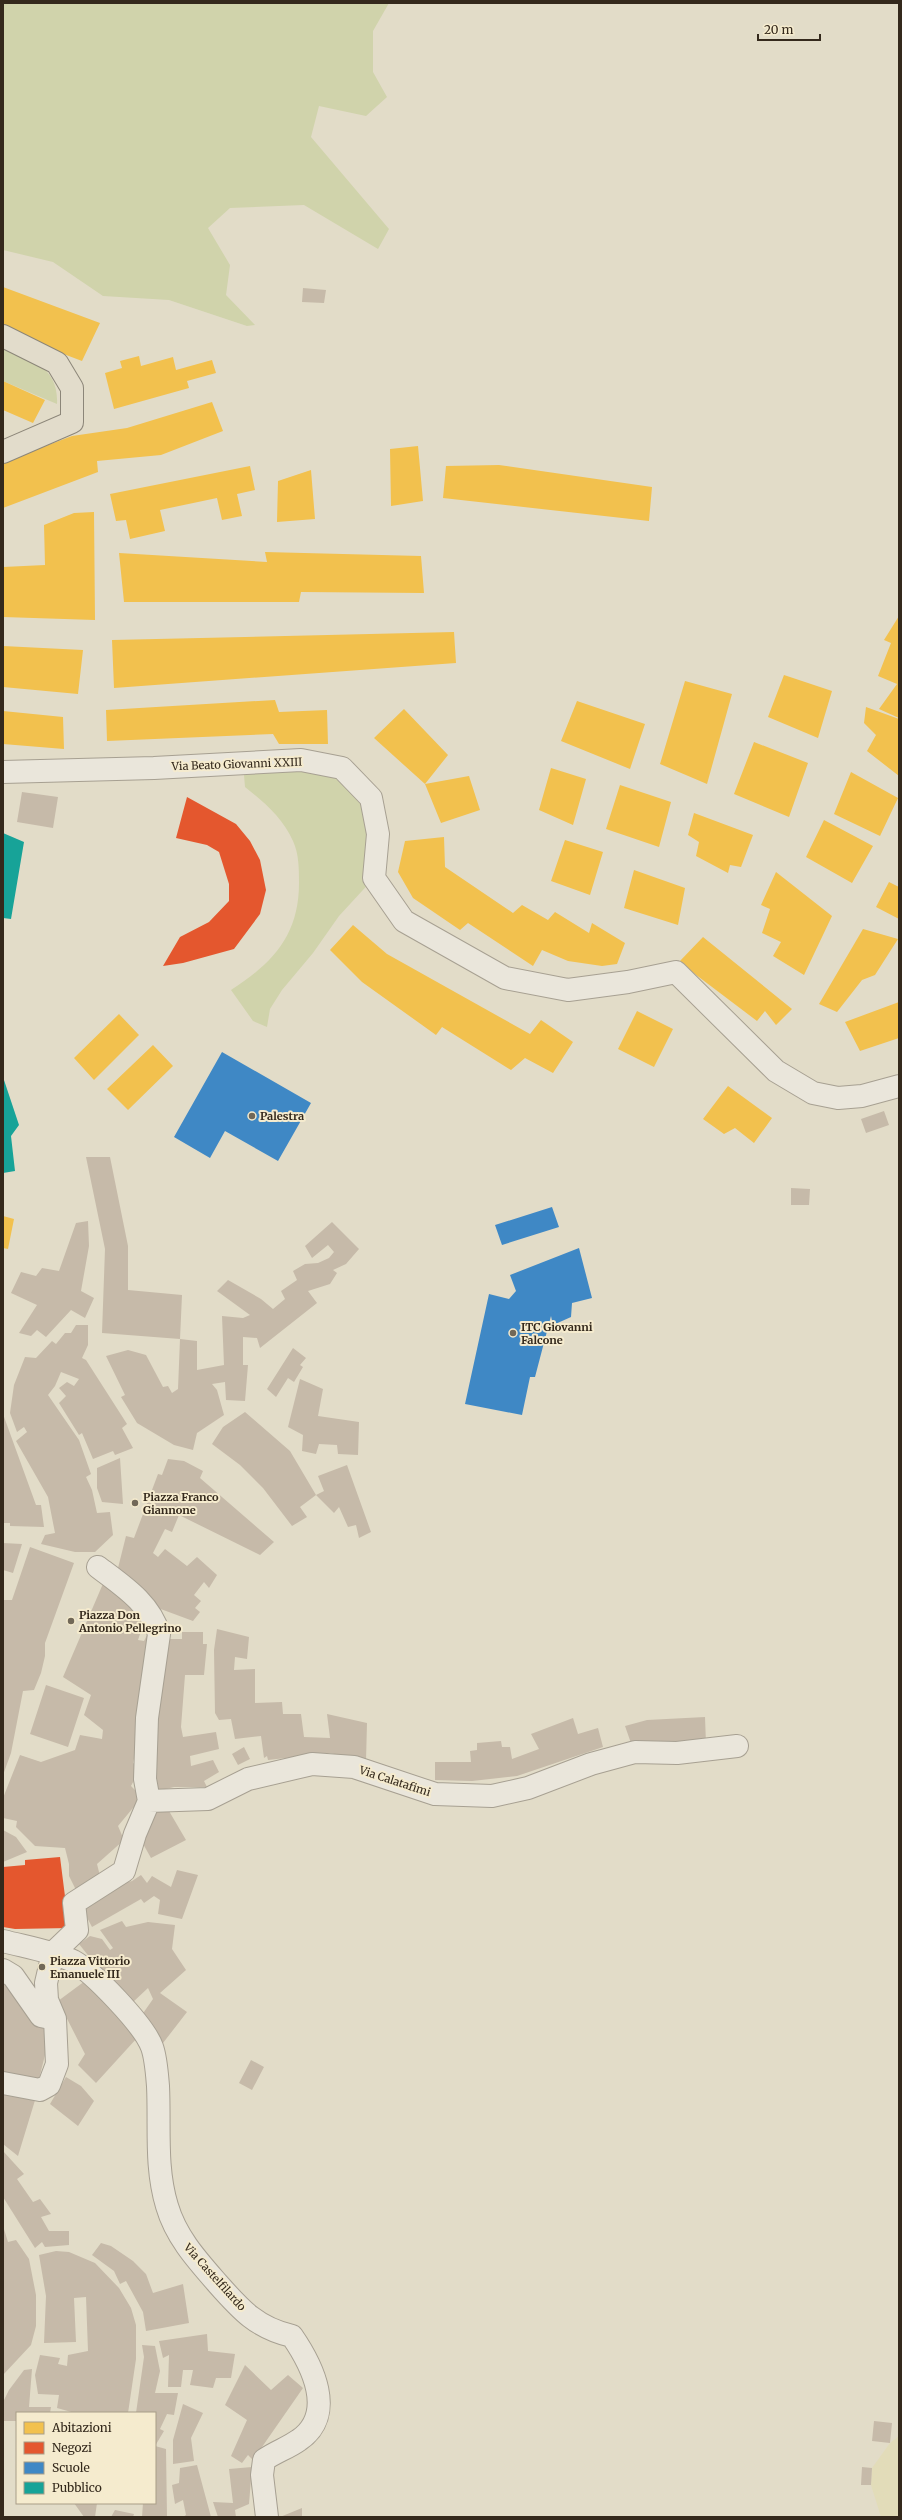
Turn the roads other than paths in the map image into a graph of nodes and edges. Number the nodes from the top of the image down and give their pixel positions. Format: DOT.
graph roads {
  1 [pos="3,336"];
  2 [pos="3,452"];
  3 [pos="3,772"];
  4 [pos="899,1086"];
  5 [pos="98,1567"];
  6 [pos="737,1746"];
  7 [pos="149,1801"];
  8 [pos="3,1942"];
  9 [pos="53,1953"];
  10 [pos="3,1970"];
  11 [pos="55,2019"];
  12 [pos="3,2083"];
  13 [pos="267,2517"];
  1 -- 2 [label="main road"];
  3 -- 4 [label="street, Via Beato Giovanni XXIII"];
  5 -- 7 [label="street"];
  6 -- 7 [label="street, Via Calatafimi"];
  7 -- 9 [label="street"];
  8 -- 9 [label="street"];
  9 -- 11 [label="street"];
  9 -- 13 [label="street, Via Castelfilardo"];
  10 -- 11 [label="street"];
  11 -- 12 [label="street"];
}
